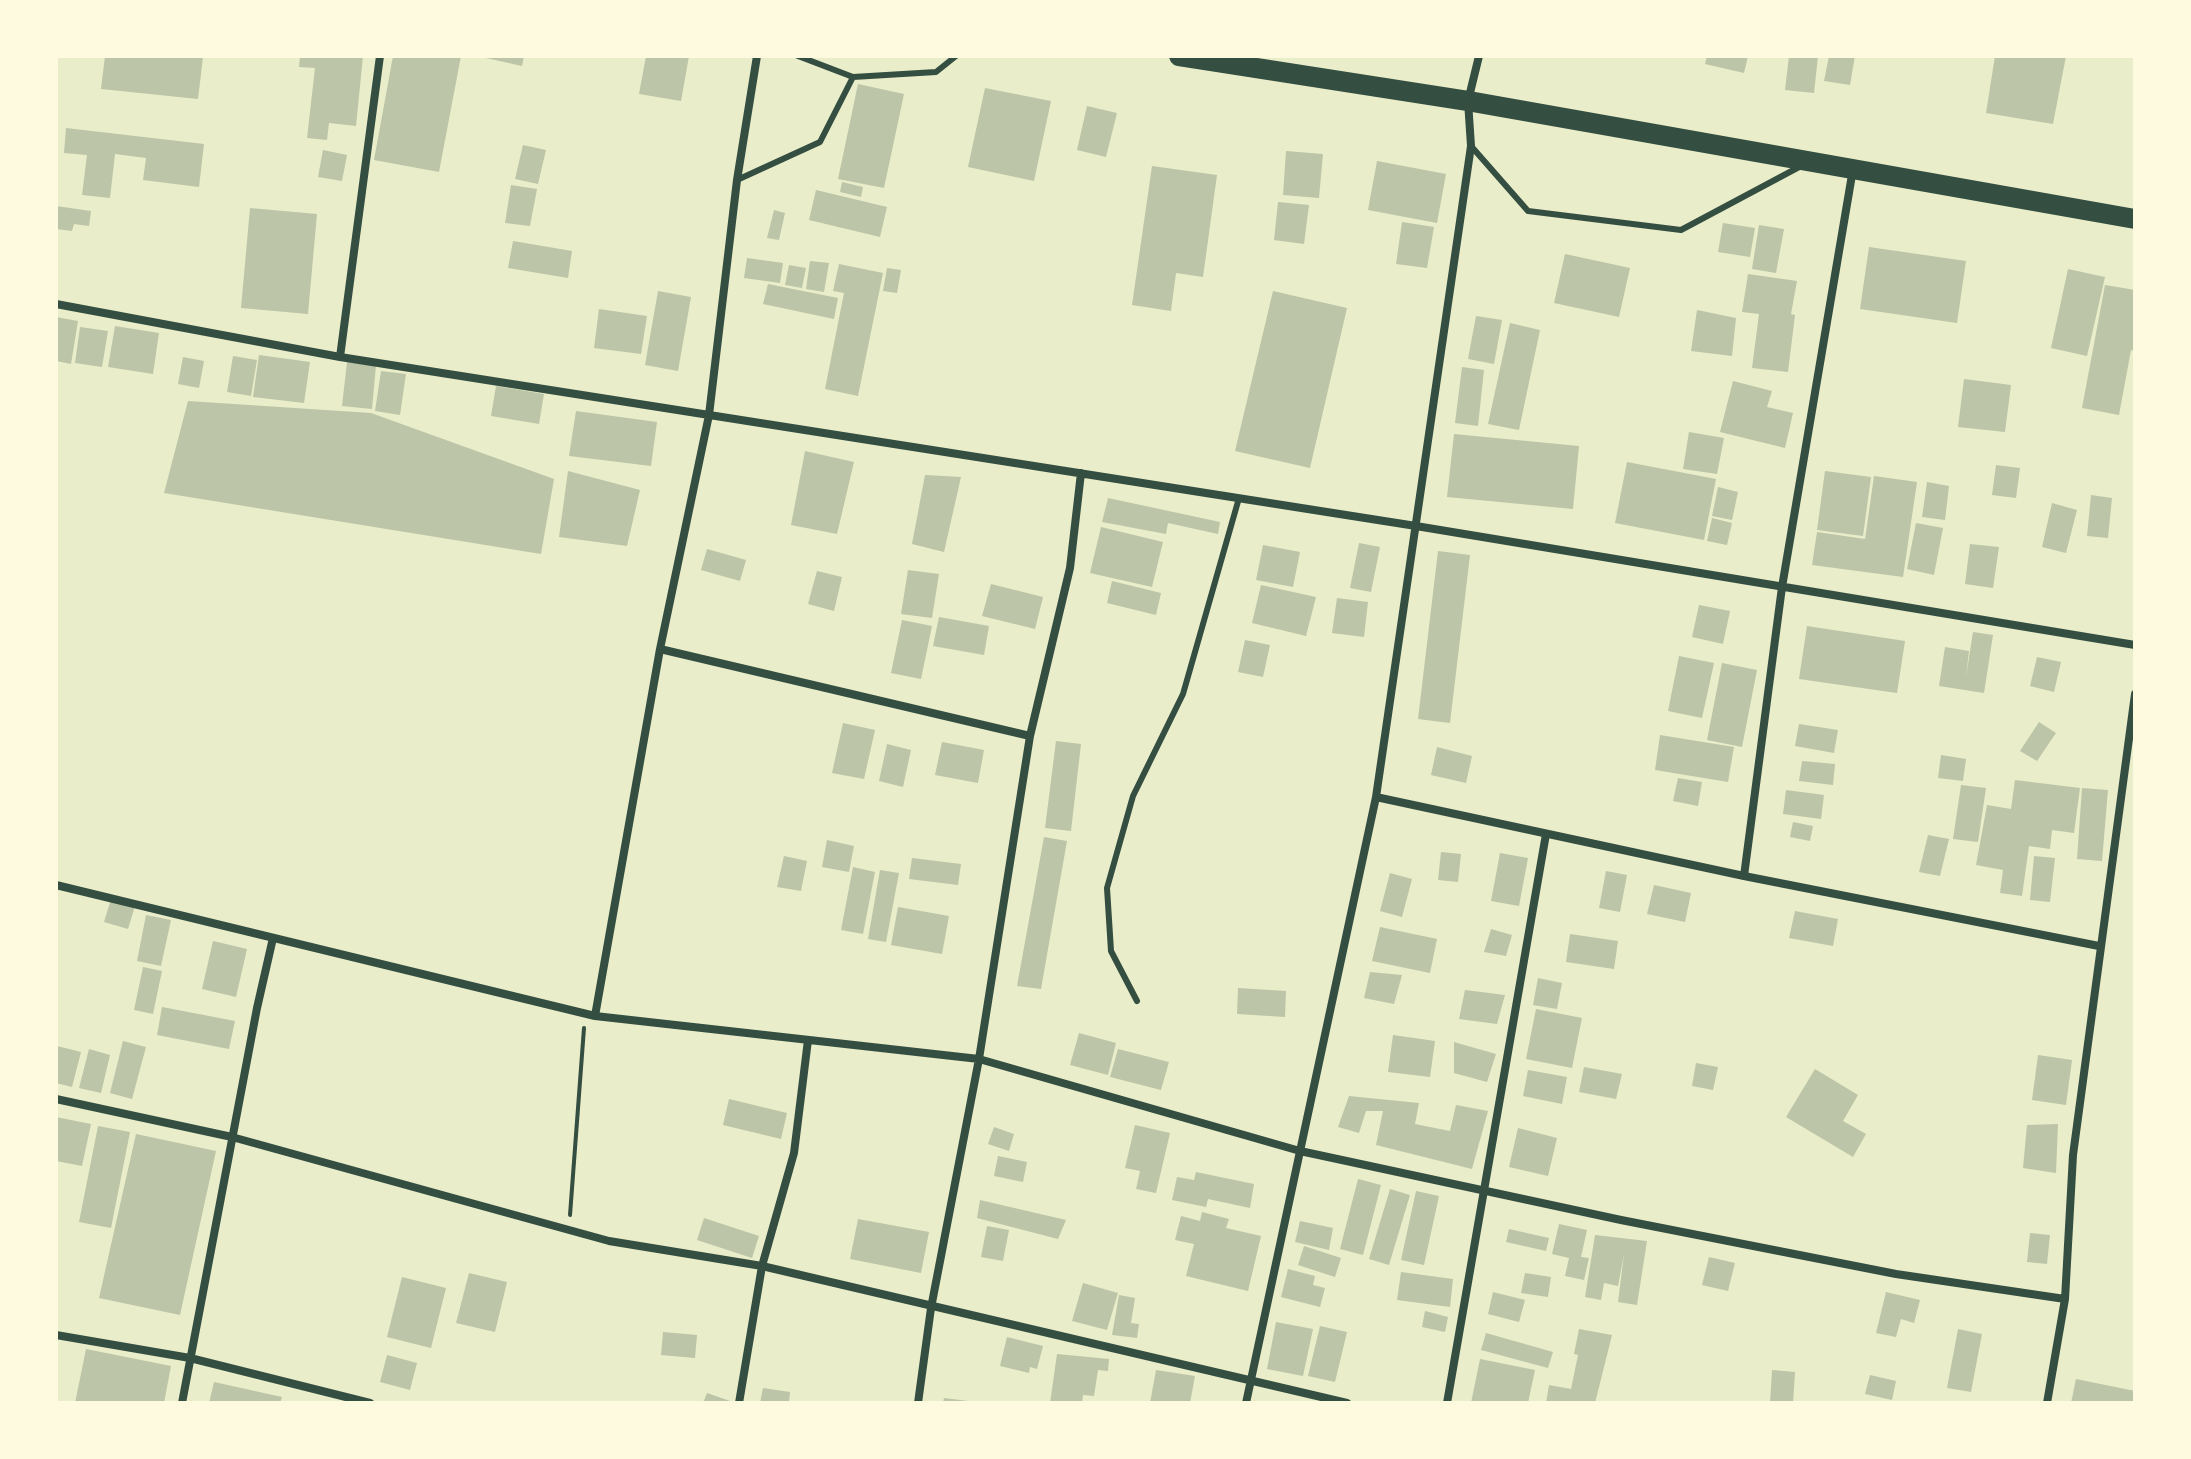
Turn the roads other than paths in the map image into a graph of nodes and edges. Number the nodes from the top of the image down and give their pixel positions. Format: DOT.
graph roads {
  1 [pos="380,56"];
  2 [pos="757,56"];
  3 [pos="798,56"];
  4 [pos="956,56"];
  5 [pos="1179,56"];
  6 [pos="1479,56"];
  7 [pos="853,77"];
  8 [pos="1468,101"];
  9 [pos="1471,146"];
  10 [pos="1808,163"];
  11 [pos="1853,168"];
  12 [pos="737,180"];
  13 [pos="2135,219"];
  14 [pos="56,304"];
  15 [pos="340,357"];
  16 [pos="709,415"];
  17 [pos="1081,473"];
  18 [pos="1239,498"];
  19 [pos="1416,526"];
  20 [pos="1782,587"];
  21 [pos="2135,645"];
  22 [pos="660,649"];
  23 [pos="2135,694"];
  24 [pos="1030,736"];
  25 [pos="1376,797"];
  26 [pos="1546,834"];
  27 [pos="1744,876"];
  28 [pos="56,885"];
  29 [pos="273,938"];
  30 [pos="2099,946"];
  31 [pos="1137,1001"];
  32 [pos="590,1015"];
  33 [pos="808,1040"];
  34 [pos="979,1059"];
  35 [pos="56,1099"];
  36 [pos="232,1137"];
  37 [pos="1300,1151"];
  38 [pos="1485,1191"];
  39 [pos="762,1266"];
  40 [pos="2065,1299"];
  41 [pos="931,1308"];
  42 [pos="56,1335"];
  43 [pos="190,1358"];
  44 [pos="1250,1380"];
  45 [pos="182,1403"];
  46 [pos="370,1403"];
  47 [pos="739,1403"];
  48 [pos="918,1403"];
  49 [pos="1246,1403"];
  50 [pos="1347,1403"];
  51 [pos="1447,1403"];
  52 [pos="2047,1403"];
  1 -- 15 [label="street"];
  2 -- 12 [label="street"];
  3 -- 7 [label="lane"];
  4 -- 7 [label="lane"];
  5 -- 8 [label="highway"];
  6 -- 8 [label="street"];
  7 -- 12 [label="lane"];
  8 -- 9 [label="street"];
  8 -- 10 [label="highway"];
  9 -- 10 [label="lane"];
  9 -- 19 [label="street"];
  10 -- 11 [label="highway"];
  11 -- 13 [label="highway"];
  11 -- 20 [label="street"];
  12 -- 16 [label="street"];
  14 -- 15 [label="street"];
  15 -- 16 [label="street"];
  16 -- 17 [label="street"];
  16 -- 22 [label="street"];
  17 -- 18 [label="street"];
  17 -- 24 [label="street"];
  18 -- 19 [label="street"];
  18 -- 31 [label="lane"];
  19 -- 20 [label="street"];
  19 -- 25 [label="street"];
  20 -- 21 [label="street"];
  20 -- 27 [label="street"];
  22 -- 24 [label="street"];
  22 -- 32 [label="street"];
  23 -- 30 [label="street"];
  24 -- 34 [label="street"];
  25 -- 26 [label="street"];
  25 -- 37 [label="street"];
  26 -- 27 [label="street"];
  26 -- 38 [label="street"];
  27 -- 30 [label="street"];
  28 -- 29 [label="street"];
  29 -- 32 [label="street"];
  29 -- 36 [label="street"];
  30 -- 40 [label="street"];
  32 -- 33 [label="street"];
  33 -- 34 [label="street"];
  33 -- 39 [label="street"];
  34 -- 37 [label="street"];
  34 -- 41 [label="street"];
  35 -- 36 [label="street"];
  36 -- 39 [label="street"];
  36 -- 43 [label="street"];
  37 -- 38 [label="street"];
  37 -- 44 [label="street"];
  38 -- 40 [label="street"];
  38 -- 51 [label="street"];
  39 -- 41 [label="street"];
  39 -- 47 [label="street"];
  40 -- 52 [label="street"];
  41 -- 44 [label="street"];
  41 -- 48 [label="street"];
  42 -- 43 [label="street"];
  43 -- 45 [label="street"];
  43 -- 46 [label="street"];
  44 -- 49 [label="street"];
  44 -- 50 [label="street"];
}
